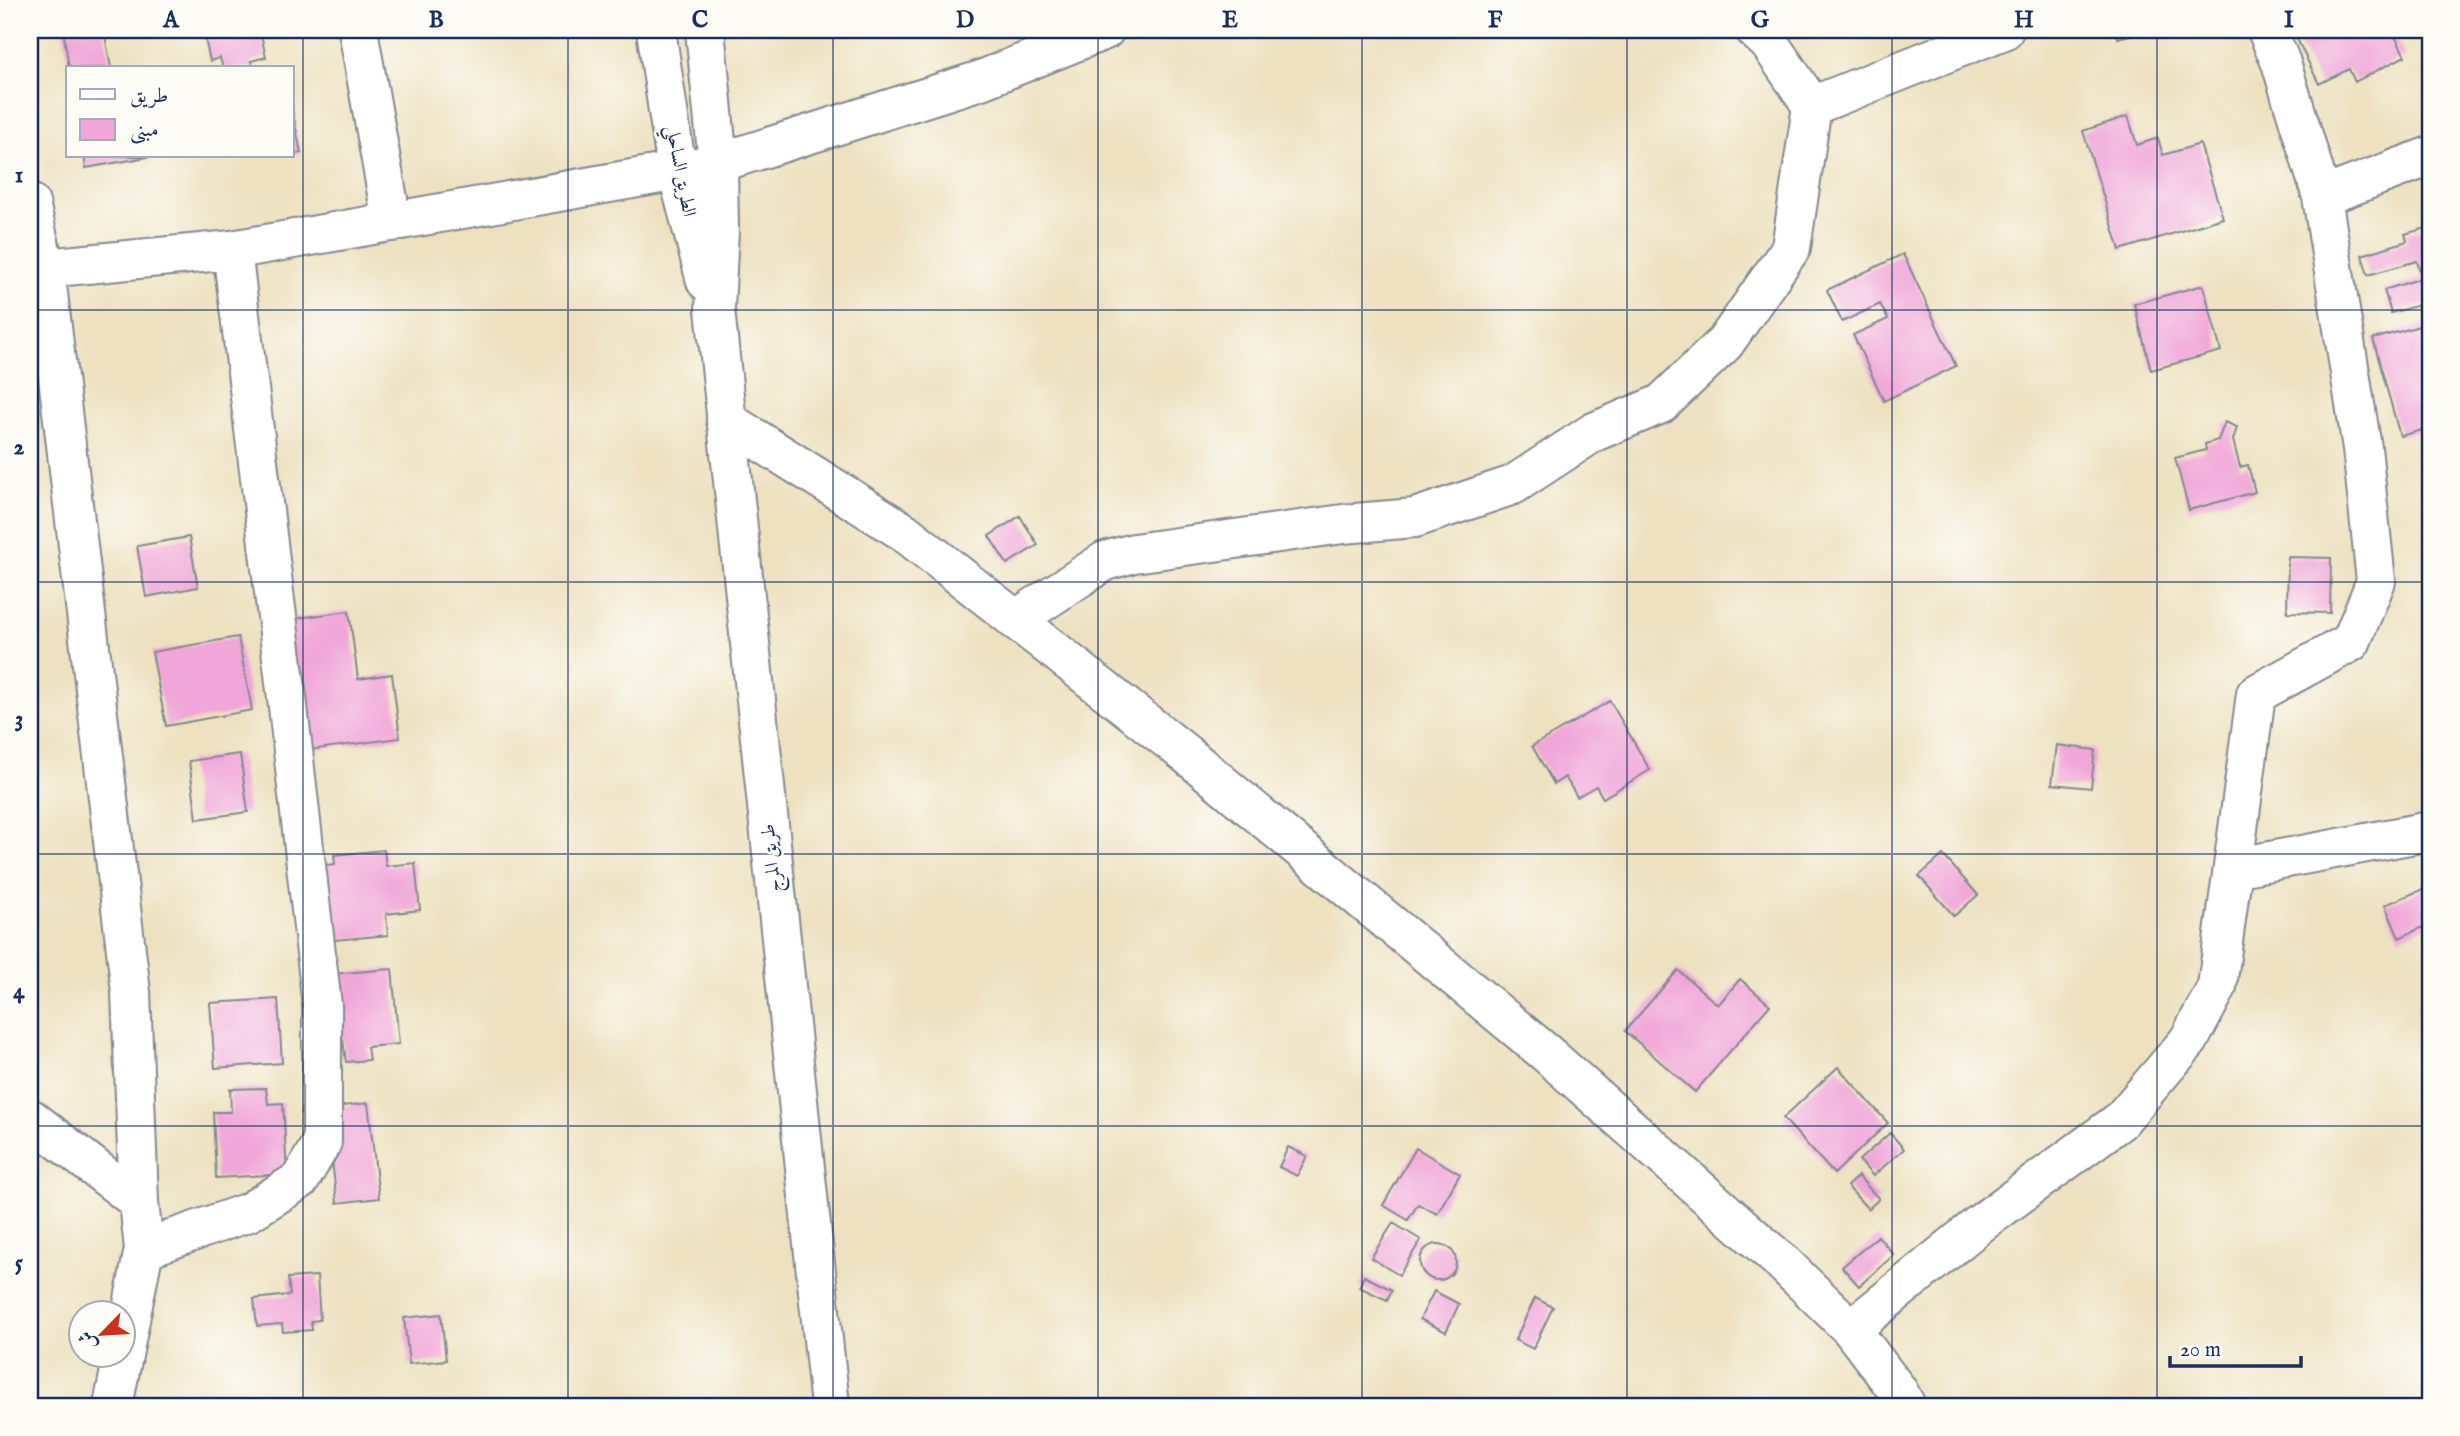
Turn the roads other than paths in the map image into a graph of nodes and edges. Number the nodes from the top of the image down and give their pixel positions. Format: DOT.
graph roads {
  1 [pos="358,30"];
  2 [pos="656,30"];
  3 [pos="705,30"];
  4 [pos="1105,30"];
  5 [pos="1755,30"];
  6 [pos="2004,30"];
  7 [pos="2267,30"];
  8 [pos="1812,106"];
  9 [pos="2430,156"];
  10 [pos="718,163"];
  11 [pos="677,171"];
  12 [pos="2322,197"];
  13 [pos="30,202"];
  14 [pos="392,222"];
  15 [pos="232,250"];
  16 [pos="45,268"];
  17 [pos="715,309"];
  18 [pos="726,421"];
  19 [pos="1016,620"];
  20 [pos="2430,831"];
  21 [pos="2233,868"];
  22 [pos="30,1118"];
  23 [pos="139,1202"];
  24 [pos="144,1249"];
  25 [pos="1851,1329"];
  26 [pos="113,1406"];
  27 [pos="830,1406"];
  28 [pos="1906,1406"];
  1 -- 14 [label="main road"];
  2 -- 11 [label="main road, الطريق الساحلي"];
  3 -- 10 [label="main road"];
  4 -- 10 [label="main road"];
  5 -- 8 [label="main road"];
  6 -- 8 [label="main road"];
  7 -- 12 [label="main road"];
  8 -- 19 [label="main road"];
  9 -- 12 [label="main road"];
  10 -- 11 [label="main road"];
  10 -- 17 [label="main road"];
  11 -- 14 [label="main road"];
  11 -- 17 [label="main road, الطريق الساحلي"];
  12 -- 21 [label="main road"];
  13 -- 16 [label="main road"];
  14 -- 15 [label="main road"];
  15 -- 16 [label="main road"];
  15 -- 24 [label="main road"];
  16 -- 23 [label="main road"];
  17 -- 18 [label="main road, طريق المرج"];
  18 -- 19 [label="main road"];
  18 -- 27 [label="main road, طريق المرج"];
  19 -- 25 [label="main road"];
  20 -- 21 [label="main road"];
  21 -- 25 [label="main road"];
  22 -- 23 [label="main road"];
  23 -- 24 [label="main road"];
  24 -- 26 [label="main road"];
  25 -- 28 [label="main road"];
}
